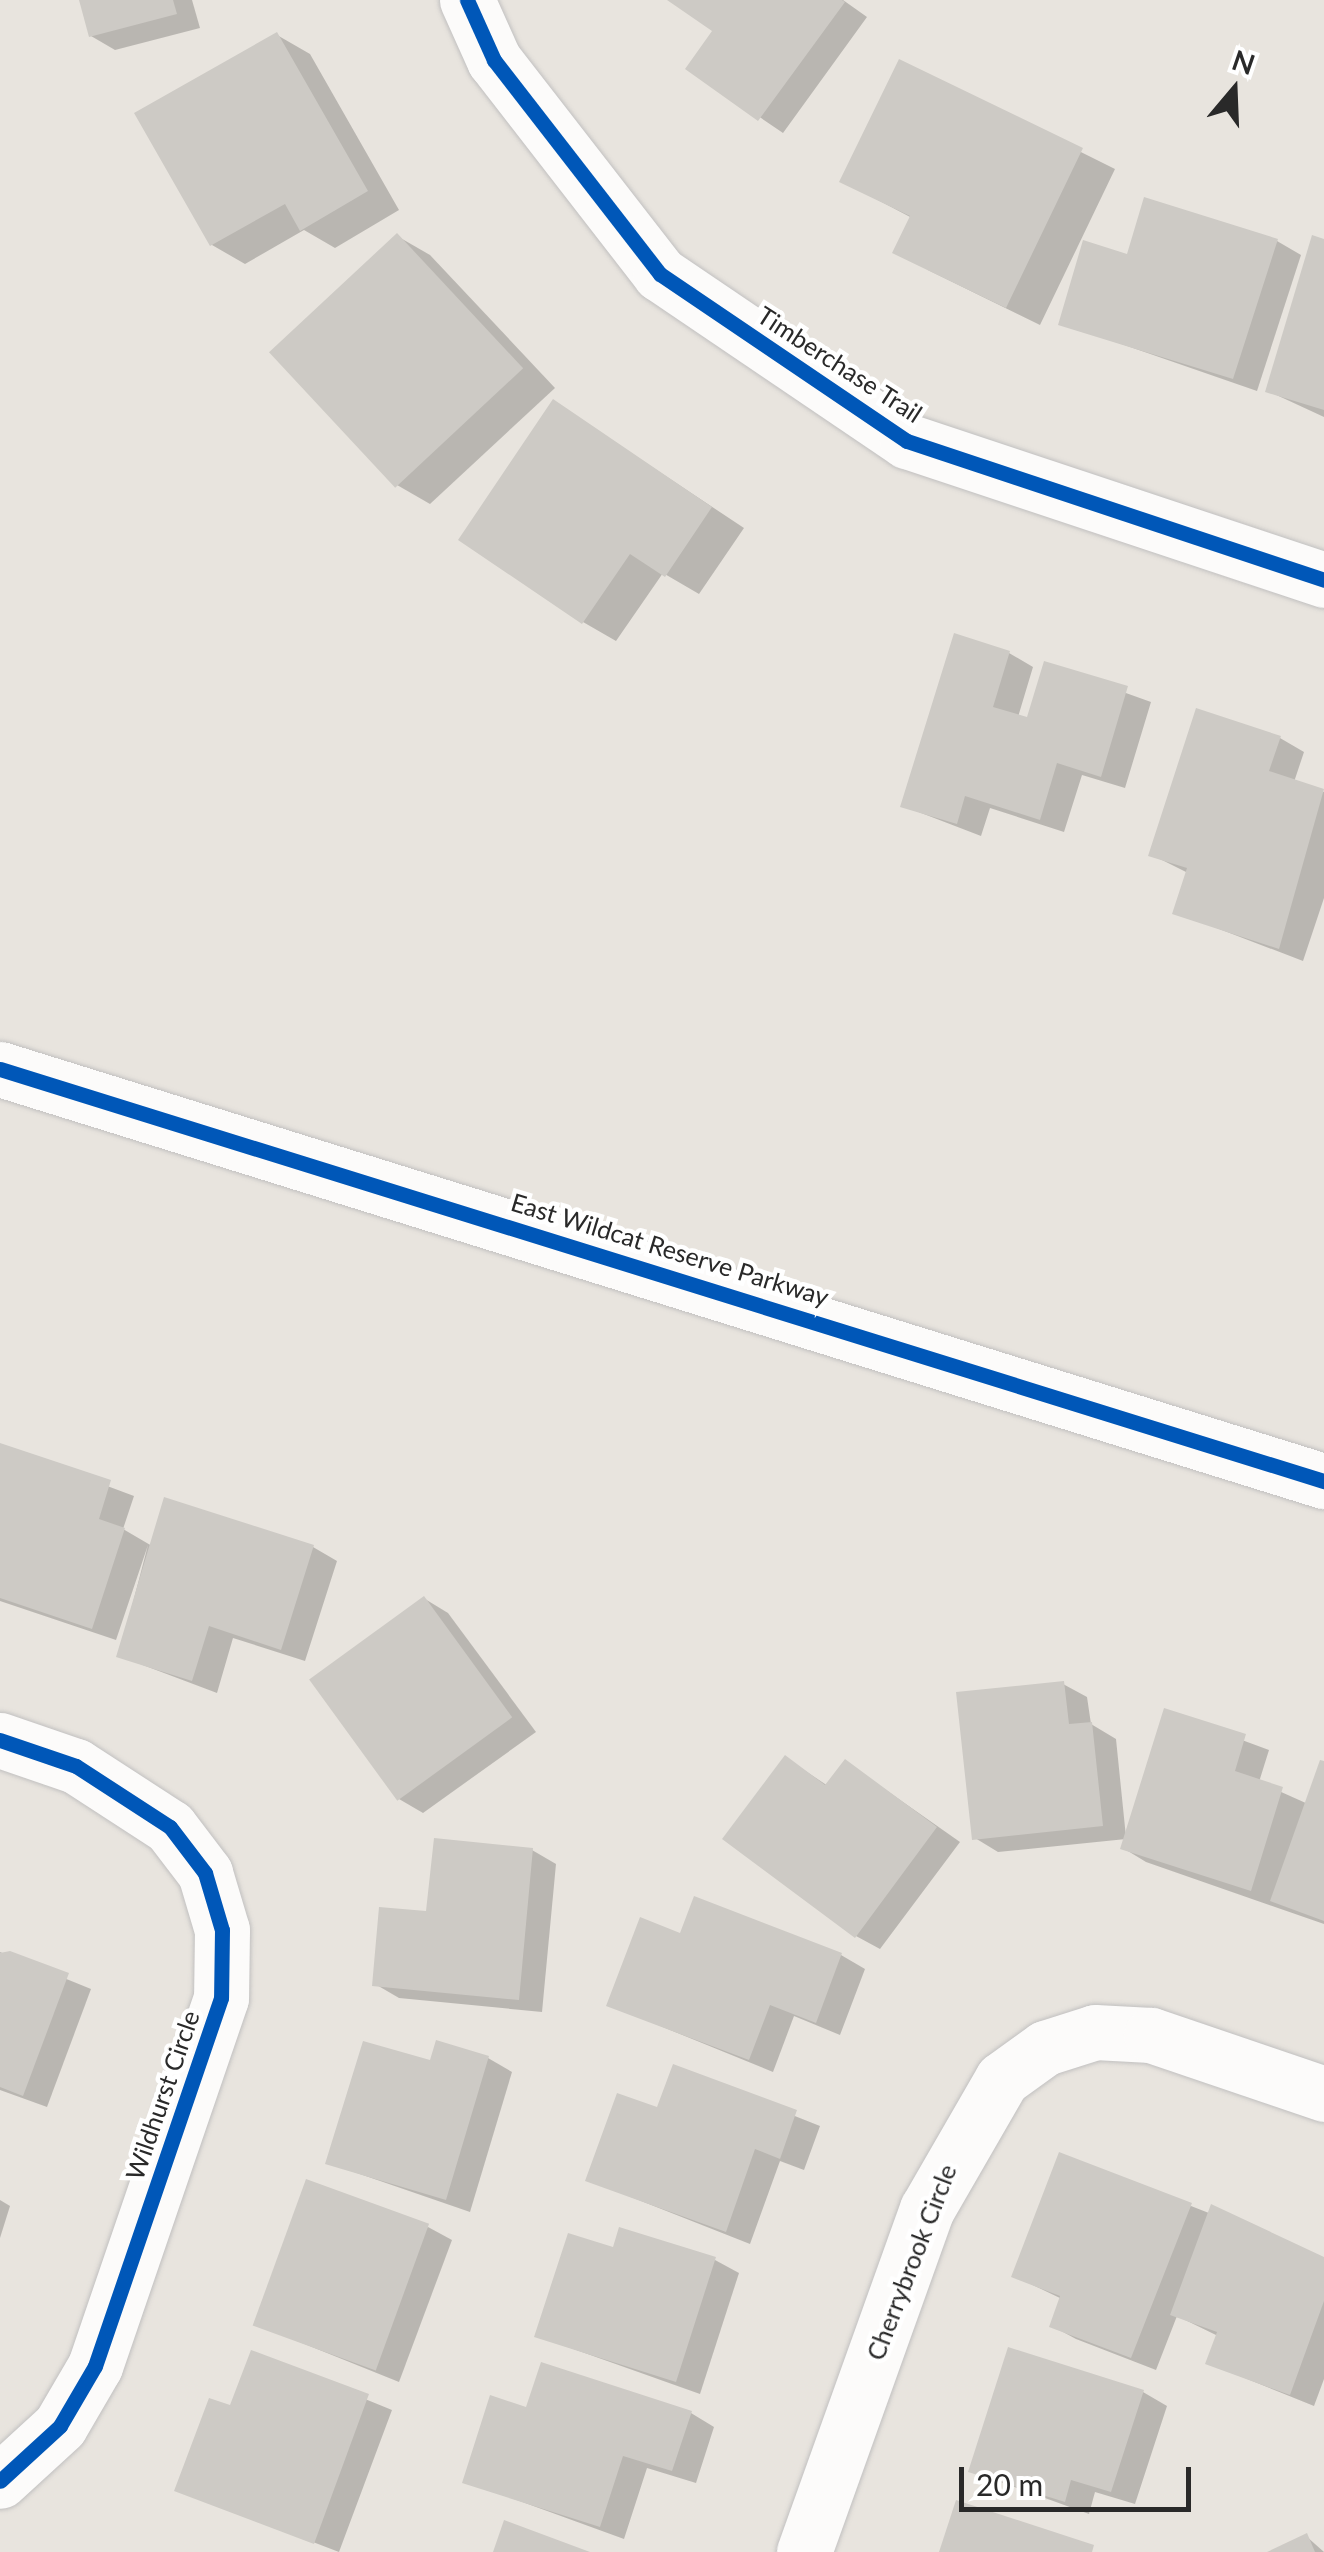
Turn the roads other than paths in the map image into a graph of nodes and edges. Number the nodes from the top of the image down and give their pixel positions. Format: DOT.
graph roads {
  1 [pos="467,0"];
  2 [pos="1324,580"];
  3 [pos="0,1069"];
  4 [pos="1324,1481"];
  5 [pos="0,1740"];
  6 [pos="1324,2094"];
  7 [pos="0,2481"];
  8 [pos="804,2552"];
  1 -- 2 [label="street, Timberchase Trail"];
  3 -- 4 [label="street, East Wildcat Reserve Parkway"];
  5 -- 7 [label="street, Wildhurst Circle"];
  6 -- 8 [label="street, Cherrybrook Circle"];
}
